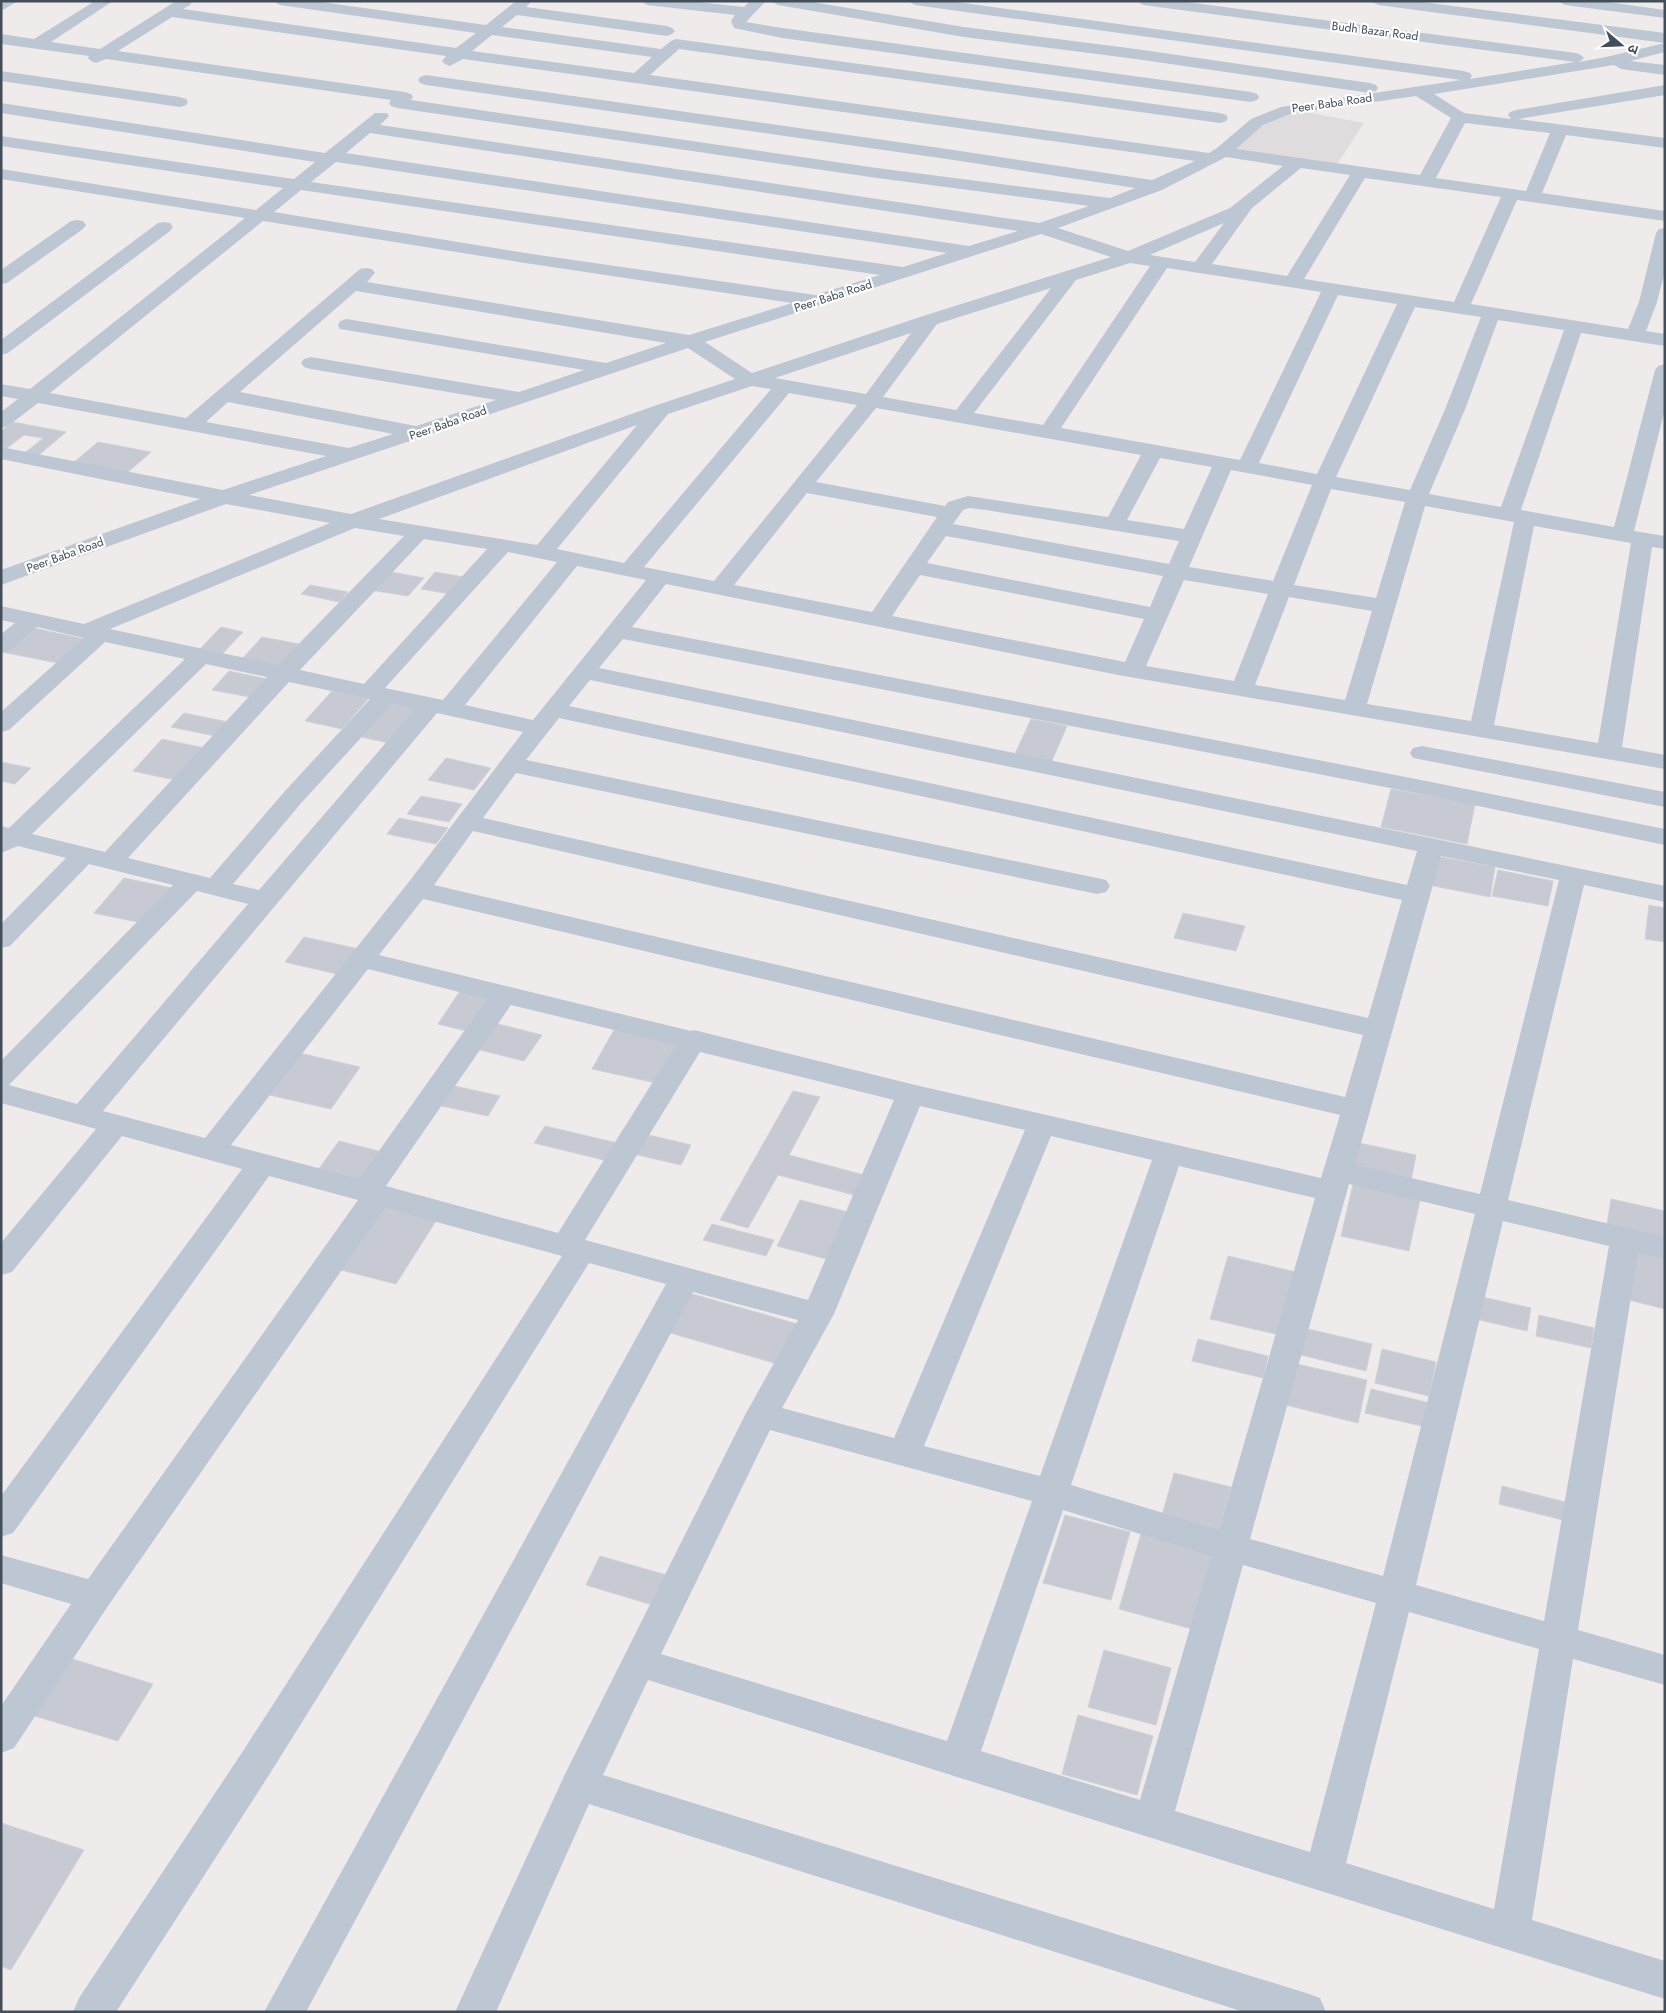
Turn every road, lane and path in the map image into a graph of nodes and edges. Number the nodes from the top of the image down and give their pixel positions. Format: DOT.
graph roads {
  1 [pos="11,1"];
  2 [pos="106,1"];
  3 [pos="187,1"];
  4 [pos="280,1"];
  5 [pos="647,1"];
  6 [pos="759,1"];
  7 [pos="778,1"];
  8 [pos="915,1"];
  9 [pos="1143,1"];
  10 [pos="1378,1"];
  11 [pos="1565,1"];
  12 [pos="1406,3"];
  13 [pos="520,6"];
  14 [pos="986,6"];
  15 [pos="1,7"];
  16 [pos="170,12"];
  17 [pos="746,12"];
  18 [pos="1665,14"];
  19 [pos="488,31"];
  20 [pos="667,31"];
  21 [pos="964,32"];
  22 [pos="1390,33"];
  23 [pos="1665,38"];
  24 [pos="1,39"];
  25 [pos="37,44"];
  26 [pos="1665,47"];
  27 [pos="104,54"];
  28 [pos="459,54"];
  29 [pos="664,54"];
  30 [pos="944,54"];
  31 [pos="1607,62"];
  32 [pos="88,64"];
  33 [pos="1665,70"];
  34 [pos="71,74"];
  35 [pos="1,76"];
  36 [pos="639,77"];
  37 [pos="923,79"];
  38 [pos="426,80"];
  39 [pos="1495,80"];
  40 [pos="55,84"];
  41 [pos="1665,90"];
  42 [pos="1413,93"];
  43 [pos="1251,97"];
  44 [pos="401,100"];
  45 [pos="180,102"];
  46 [pos="5,112"];
  47 [pos="893,113"];
  48 [pos="1460,117"];
  49 [pos="1220,118"];
  50 [pos="1487,120"];
  51 [pos="367,128"];
  52 [pos="1560,130"];
  53 [pos="1,141"];
  54 [pos="1665,143"];
  55 [pos="1217,155"];
  56 [pos="331,157"];
  57 [pos="1298,162"];
  58 [pos="1361,171"];
  59 [pos="1,174"];
  60 [pos="1426,181"];
  61 [pos="297,185"];
  62 [pos="1156,186"];
  63 [pos="1510,194"];
  64 [pos="1532,197"];
  65 [pos="1249,202"];
  66 [pos="1113,204"];
  67 [pos="259,216"];
  68 [pos="1665,216"];
  69 [pos="78,225"];
  70 [pos="164,227"];
  71 [pos="1042,229"];
  72 [pos="1665,233"];
  73 [pos="971,252"];
  74 [pos="1129,257"];
  75 [pos="1162,262"];
  76 [pos="1200,268"];
  77 [pos="372,269"];
  78 [pos="1660,269"];
  79 [pos="907,273"];
  80 [pos="1069,276"];
  81 [pos="1,280"];
  82 [pos="1292,283"];
  83 [pos="352,285"];
  84 [pos="1332,289"];
  85 [pos="818,301"];
  86 [pos="1408,301"];
  87 [pos="1656,303"];
  88 [pos="1460,309"];
  89 [pos="1491,314"];
  90 [pos="930,320"];
  91 [pos="347,325"];
  92 [pos="1574,327"];
  93 [pos="1635,336"];
  94 [pos="1665,340"];
  95 [pos="690,341"];
  96 [pos="1,349"];
  97 [pos="311,363"];
  98 [pos="608,369"];
  99 [pos="1665,370"];
  100 [pos="750,380"];
  101 [pos="784,386"];
  102 [pos="1,390"];
  103 [pos="223,395"];
  104 [pos="32,396"];
  105 [pos="521,398"];
  106 [pos="870,402"];
  107 [pos="661,410"];
  108 [pos="961,417"];
  109 [pos="1,422"];
  110 [pos="191,424"];
  111 [pos="419,433"];
  112 [pos="1048,433"];
  113 [pos="1153,451"];
  114 [pos="1,453"];
  115 [pos="353,455"];
  116 [pos="1224,463"];
  117 [pos="1248,467"];
  118 [pos="1324,481"];
  119 [pos="802,486"];
  120 [pos="224,497"];
  121 [pos="1417,498"];
  122 [pos="1516,518"];
  123 [pos="353,521"];
  124 [pos="945,521"];
  125 [pos="1114,525"];
  126 [pos="420,531"];
  127 [pos="1192,537"];
  128 [pos="1632,537"];
  129 [pos="1665,543"];
  130 [pos="503,545"];
  131 [pos="542,553"];
  132 [pos="571,559"];
  133 [pos="914,567"];
  134 [pos="630,570"];
  135 [pos="1176,572"];
  136 [pos="4,576"];
  137 [pos="661,576"];
  138 [pos="720,588"];
  139 [pos="1281,590"];
  140 [pos="1385,606"];
  141 [pos="1,612"];
  142 [pos="1158,615"];
  143 [pos="33,620"];
  144 [pos="878,620"];
  145 [pos="618,631"];
  146 [pos="93,633"];
  147 [pos="1,646"];
  148 [pos="201,656"];
  149 [pos="1133,670"];
  150 [pos="584,672"];
  151 [pos="283,674"];
  152 [pos="1242,689"];
  153 [pos="378,693"];
  154 [pos="440,707"];
  155 [pos="1354,708"];
  156 [pos="546,719"];
  157 [pos="1,725"];
  158 [pos="1480,730"];
  159 [pos="1422,753"];
  160 [pos="1609,753"];
  161 [pos="1665,762"];
  162 [pos="510,764"];
  163 [pos="1665,800"];
  164 [pos="466,822"];
  165 [pos="1665,837"];
  166 [pos="6,838"];
  167 [pos="1431,845"];
  168 [pos="84,854"];
  169 [pos="111,861"];
  170 [pos="1574,874"];
  171 [pos="203,885"];
  172 [pos="1097,886"];
  173 [pos="417,888"];
  174 [pos="1665,894"];
  175 [pos="1416,895"];
  176 [pos="265,900"];
  177 [pos="1,940"];
  178 [pos="362,958"];
  179 [pos="505,993"];
  180 [pos="1378,1029"];
  181 [pos="694,1039"];
  182 [pos="911,1094"];
  183 [pos="5,1095"];
  184 [pos="1355,1108"];
  185 [pos="83,1115"];
  186 [pos="116,1124"];
  187 [pos="1042,1124"];
  188 [pos="210,1150"];
  189 [pos="1169,1153"];
  190 [pos="262,1163"];
  191 [pos="1334,1181"];
  192 [pos="372,1193"];
  193 [pos="1491,1208"];
  194 [pos="1625,1239"];
  195 [pos="574,1248"];
  196 [pos="1665,1248"];
  197 [pos="1,1264"];
  198 [pos="685,1278"];
  199 [pos="818,1314"];
  200 [pos="761,1416"];
  201 [pos="904,1454"];
  202 [pos="1052,1493"];
  203 [pos="1,1523"];
  204 [pos="1229,1547"];
  205 [pos="1,1569"];
  206 [pos="1396,1594"];
  207 [pos="96,1596"];
  208 [pos="1558,1640"];
  209 [pos="640,1662"];
  210 [pos="1665,1670"];
  211 [pos="1,1736"];
  212 [pos="958,1760"];
  213 [pos="579,1784"];
  214 [pos="1153,1821"];
  215 [pos="1324,1874"];
  216 [pos="1510,1932"];
  217 [pos="1665,1980"];
  218 [pos="93,2012"];
  219 [pos="284,2012"];
  220 [pos="474,2012"];
  221 [pos="1306,2012"];
  1 -- 15 [label="street"];
  2 -- 25 [label="street"];
  3 -- 16 [label="street"];
  4 -- 19 [label="street"];
  5 -- 17 [label="street"];
  6 -- 17 [label="street"];
  7 -- 21 [label="street"];
  8 -- 14 [label="street"];
  9 -- 22 [label="street, Budh Bazar Road"];
  10 -- 12 [label="street"];
  11 -- 18 [label="street"];
  12 -- 22 [label="street"];
  12 -- 23 [label="street"];
  13 -- 19 [label="street"];
  13 -- 20 [label="street"];
  14 -- 21 [label="street"];
  14 -- 39 [label="street"];
  16 -- 27 [label="street"];
  16 -- 28 [label="street"];
  17 -- 30 [label="street"];
  19 -- 28 [label="street"];
  19 -- 29 [label="street"];
  21 -- 30 [label="street"];
  21 -- 42 [label="street"];
  22 -- 31 [label="street, Budh Bazar Road"];
  24 -- 25 [label="street"];
  25 -- 27 [label="street"];
  26 -- 31 [label="street, Peer Baba Road"];
  27 -- 32 [label="street"];
  27 -- 44 [label="street"];
  28 -- 36 [label="street"];
  28 -- 38 [label="street"];
  29 -- 36 [label="street"];
  29 -- 37 [label="street"];
  30 -- 37 [label="street"];
  30 -- 43 [label="street"];
  31 -- 33 [label="street, Budh Bazar Road"];
  31 -- 39 [label="street, Peer Baba Road"];
  34 -- 40 [label="street"];
  35 -- 40 [label="street"];
  36 -- 47 [label="street"];
  37 -- 47 [label="street"];
  37 -- 49 [label="street"];
  38 -- 44 [label="street"];
  38 -- 62 [label="street"];
  39 -- 42 [label="street, Peer Baba Road"];
  40 -- 45 [label="street"];
  41 -- 50 [label="street"];
  42 -- 48 [label="street"];
  42 -- 55 [label="street, Peer Baba Road"];
  44 -- 51 [label="street"];
  44 -- 66 [label="street"];
  46 -- 56 [label="street"];
  47 -- 55 [label="street"];
  48 -- 50 [label="street"];
  48 -- 60 [label="street"];
  50 -- 52 [label="street"];
  51 -- 56 [label="street"];
  51 -- 71 [label="street"];
  52 -- 54 [label="street"];
  52 -- 64 [label="street"];
  53 -- 61 [label="street"];
  55 -- 57 [label="street"];
  55 -- 62 [label="street, Peer Baba Road"];
  56 -- 61 [label="street"];
  56 -- 73 [label="street"];
  57 -- 58 [label="street"];
  57 -- 65 [label="street"];
  58 -- 60 [label="street"];
  58 -- 82 [label="street"];
  59 -- 67 [label="street"];
  60 -- 63 [label="street"];
  61 -- 67 [label="street"];
  61 -- 79 [label="street"];
  62 -- 66 [label="street, Peer Baba Road"];
  63 -- 64 [label="street"];
  63 -- 88 [label="street"];
  64 -- 68 [label="street"];
  65 -- 74 [label="street"];
  65 -- 76 [label="street"];
  66 -- 71 [label="street, Peer Baba Road"];
  67 -- 85 [label="street"];
  67 -- 104 [label="street"];
  69 -- 81 [label="street"];
  70 -- 96 [label="street"];
  71 -- 73 [label="street, Peer Baba Road"];
  71 -- 74 [label="street"];
  72 -- 78 [label="street"];
  73 -- 79 [label="street, Peer Baba Road"];
  74 -- 75 [label="street"];
  74 -- 80 [label="street"];
  75 -- 76 [label="street"];
  75 -- 112 [label="street"];
  76 -- 82 [label="street"];
  77 -- 83 [label="street"];
  78 -- 87 [label="street"];
  79 -- 85 [label="street, Peer Baba Road"];
  80 -- 90 [label="street"];
  80 -- 108 [label="street"];
  82 -- 84 [label="street"];
  83 -- 95 [label="street"];
  83 -- 103 [label="street"];
  84 -- 86 [label="street"];
  84 -- 117 [label="street"];
  85 -- 95 [label="street, Peer Baba Road"];
  86 -- 88 [label="street"];
  86 -- 118 [label="street"];
  87 -- 93 [label="street"];
  88 -- 89 [label="street"];
  89 -- 92 [label="street"];
  89 -- 121 [label="street"];
  90 -- 100 [label="street"];
  90 -- 106 [label="street"];
  91 -- 98 [label="street"];
  92 -- 93 [label="street"];
  92 -- 122 [label="street"];
  93 -- 94 [label="street"];
  95 -- 98 [label="street, Peer Baba Road"];
  95 -- 100 [label="street"];
  97 -- 105 [label="street"];
  98 -- 105 [label="street, Peer Baba Road"];
  99 -- 128 [label="street"];
  100 -- 101 [label="street"];
  100 -- 107 [label="street"];
  101 -- 106 [label="street"];
  101 -- 134 [label="street"];
  102 -- 104 [label="street"];
  103 -- 110 [label="street"];
  103 -- 111 [label="street"];
  104 -- 109 [label="street"];
  104 -- 110 [label="street"];
  105 -- 111 [label="street, Peer Baba Road"];
  106 -- 108 [label="street"];
  106 -- 119 [label="street"];
  107 -- 123 [label="street"];
  107 -- 131 [label="street"];
  108 -- 112 [label="street"];
  110 -- 115 [label="street"];
  111 -- 115 [label="street, Peer Baba Road"];
  112 -- 113 [label="street"];
  113 -- 116 [label="street"];
  113 -- 125 [label="street"];
  114 -- 120 [label="street"];
  115 -- 120 [label="street, Peer Baba Road"];
  116 -- 117 [label="street"];
  116 -- 127 [label="street"];
  117 -- 118 [label="street"];
  118 -- 121 [label="street"];
  118 -- 139 [label="street"];
  119 -- 124 [label="street"];
  119 -- 138 [label="street"];
  120 -- 123 [label="street"];
  120 -- 136 [label="street, Peer Baba Road"];
  121 -- 122 [label="street"];
  121 -- 140 [label="street"];
  122 -- 128 [label="street"];
  122 -- 158 [label="street"];
  123 -- 126 [label="street"];
  123 -- 146 [label="street"];
  124 -- 125 [label="street"];
  124 -- 133 [label="street"];
  124 -- 135 [label="street"];
  125 -- 127 [label="street"];
  126 -- 130 [label="street"];
  126 -- 151 [label="street"];
  127 -- 135 [label="street"];
  128 -- 129 [label="street"];
  128 -- 160 [label="street"];
  130 -- 131 [label="street"];
  130 -- 153 [label="street"];
  131 -- 132 [label="street"];
  132 -- 134 [label="street"];
  132 -- 154 [label="street"];
  133 -- 142 [label="street"];
  133 -- 144 [label="street"];
  134 -- 137 [label="street"];
  135 -- 139 [label="street"];
  135 -- 142 [label="street"];
  137 -- 138 [label="street"];
  137 -- 145 [label="street"];
  138 -- 144 [label="street"];
  139 -- 140 [label="street"];
  139 -- 152 [label="street"];
  140 -- 155 [label="street"];
  141 -- 143 [label="street"];
  142 -- 149 [label="street"];
  143 -- 146 [label="street"];
  143 -- 147 [label="street"];
  144 -- 149 [label="street"];
  145 -- 150 [label="street"];
  145 -- 165 [label="street"];
  146 -- 148 [label="street"];
  146 -- 157 [label="street"];
  148 -- 151 [label="street"];
  148 -- 166 [label="street"];
  149 -- 152 [label="street"];
  150 -- 156 [label="street"];
  150 -- 167 [label="street"];
  151 -- 153 [label="street"];
  151 -- 169 [label="street"];
  152 -- 155 [label="street"];
  153 -- 154 [label="street"];
  153 -- 171 [label="street"];
  154 -- 156 [label="street"];
  154 -- 176 [label="street"];
  155 -- 158 [label="street"];
  156 -- 162 [label="street"];
  156 -- 175 [label="street"];
  158 -- 160 [label="street"];
  159 -- 163 [label="street"];
  160 -- 161 [label="street"];
  162 -- 164 [label="street"];
  162 -- 172 [label="street"];
  164 -- 173 [label="street"];
  164 -- 180 [label="street"];
  166 -- 168 [label="street"];
  167 -- 170 [label="street"];
  167 -- 175 [label="street"];
  168 -- 169 [label="street"];
  168 -- 177 [label="street"];
  169 -- 171 [label="street"];
  170 -- 174 [label="street"];
  170 -- 193 [label="street"];
  171 -- 176 [label="street"];
  171 -- 183 [label="street"];
  173 -- 178 [label="street"];
  173 -- 184 [label="street"];
  175 -- 180 [label="street"];
  176 -- 185 [label="street"];
  178 -- 179 [label="street"];
  178 -- 188 [label="street"];
  179 -- 181 [label="street"];
  179 -- 192 [label="street"];
  180 -- 184 [label="street"];
  181 -- 182 [label="street"];
  181 -- 195 [label="street"];
  182 -- 187 [label="street"];
  182 -- 199 [label="street"];
  183 -- 185 [label="street"];
  184 -- 191 [label="street"];
  185 -- 186 [label="street"];
  186 -- 188 [label="street"];
  186 -- 197 [label="street"];
  187 -- 189 [label="street"];
  187 -- 201 [label="street"];
  188 -- 190 [label="street"];
  189 -- 191 [label="street"];
  189 -- 202 [label="street"];
  190 -- 192 [label="street"];
  190 -- 203 [label="street"];
  191 -- 193 [label="street"];
  191 -- 204 [label="street"];
  192 -- 195 [label="street"];
  192 -- 207 [label="street"];
  193 -- 194 [label="street"];
  193 -- 206 [label="street"];
  194 -- 196 [label="street"];
  194 -- 208 [label="street"];
  195 -- 198 [label="street"];
  195 -- 218 [label="street"];
  198 -- 199 [label="street"];
  198 -- 219 [label="street"];
  199 -- 200 [label="street"];
  200 -- 201 [label="street"];
  200 -- 209 [label="street"];
  201 -- 202 [label="street"];
  202 -- 204 [label="street"];
  202 -- 212 [label="street"];
  204 -- 206 [label="street"];
  204 -- 214 [label="street"];
  205 -- 207 [label="street"];
  206 -- 208 [label="street"];
  206 -- 215 [label="street"];
  207 -- 211 [label="street"];
  208 -- 210 [label="street"];
  208 -- 216 [label="street"];
  209 -- 212 [label="street"];
  209 -- 213 [label="street"];
  212 -- 214 [label="street"];
  213 -- 220 [label="street"];
  213 -- 221 [label="street"];
  214 -- 215 [label="street"];
  215 -- 216 [label="street"];
  216 -- 217 [label="street"];
}
